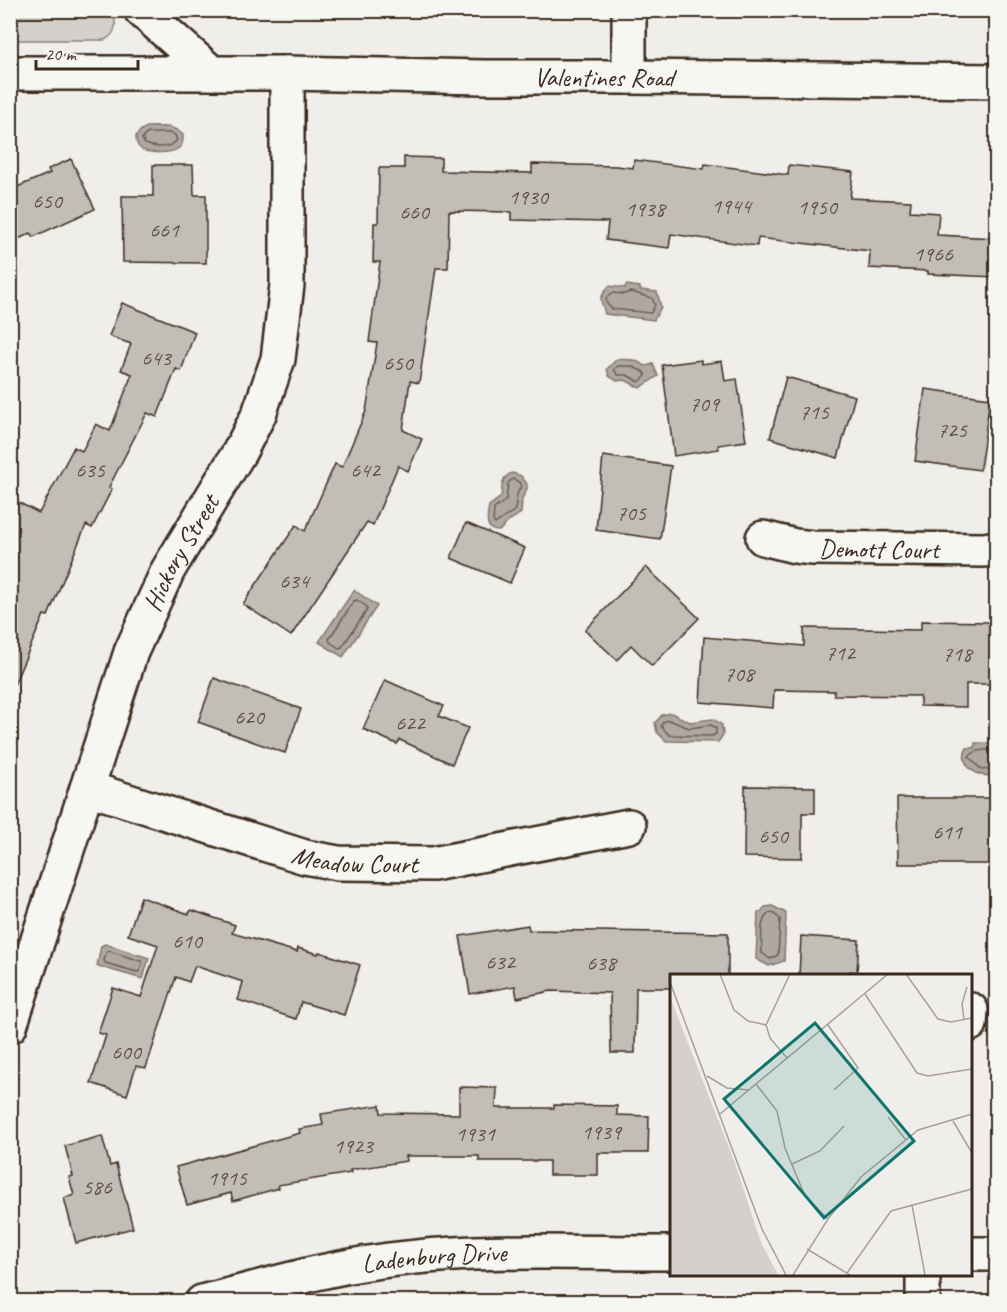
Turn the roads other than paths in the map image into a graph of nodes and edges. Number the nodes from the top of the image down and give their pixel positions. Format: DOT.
graph roads {
  1 [pos="141,10"];
  2 [pos="629,10"];
  3 [pos="10,73"];
  4 [pos="212,73"];
  5 [pos="287,73"];
  6 [pos="629,77"];
  7 [pos="996,81"];
  8 [pos="763,538"];
  9 [pos="996,548"];
  10 [pos="87,788"];
  11 [pos="629,826"];
  12 [pos="10,1026"];
  13 [pos="670,1253"];
  14 [pos="971,1254"];
  15 [pos="996,1254"];
  16 [pos="923,1276"];
  17 [pos="202,1302"];
  18 [pos="923,1302"];
  1 -- 4 [label="street"];
  2 -- 6 [label="street"];
  3 -- 4 [label="street, Valentines Road"];
  4 -- 5 [label="street, Valentines Road"];
  5 -- 6 [label="street, Valentines Road"];
  5 -- 10 [label="street, Hickory Street"];
  6 -- 7 [label="street, Valentines Road"];
  8 -- 9 [label="street, Demott Court"];
  10 -- 11 [label="street, Meadow Court"];
  10 -- 12 [label="street, Hickory Street"];
  13 -- 17 [label="street, Ladenburg Drive"];
  14 -- 15 [label="street"];
  16 -- 18 [label="street"];
}
